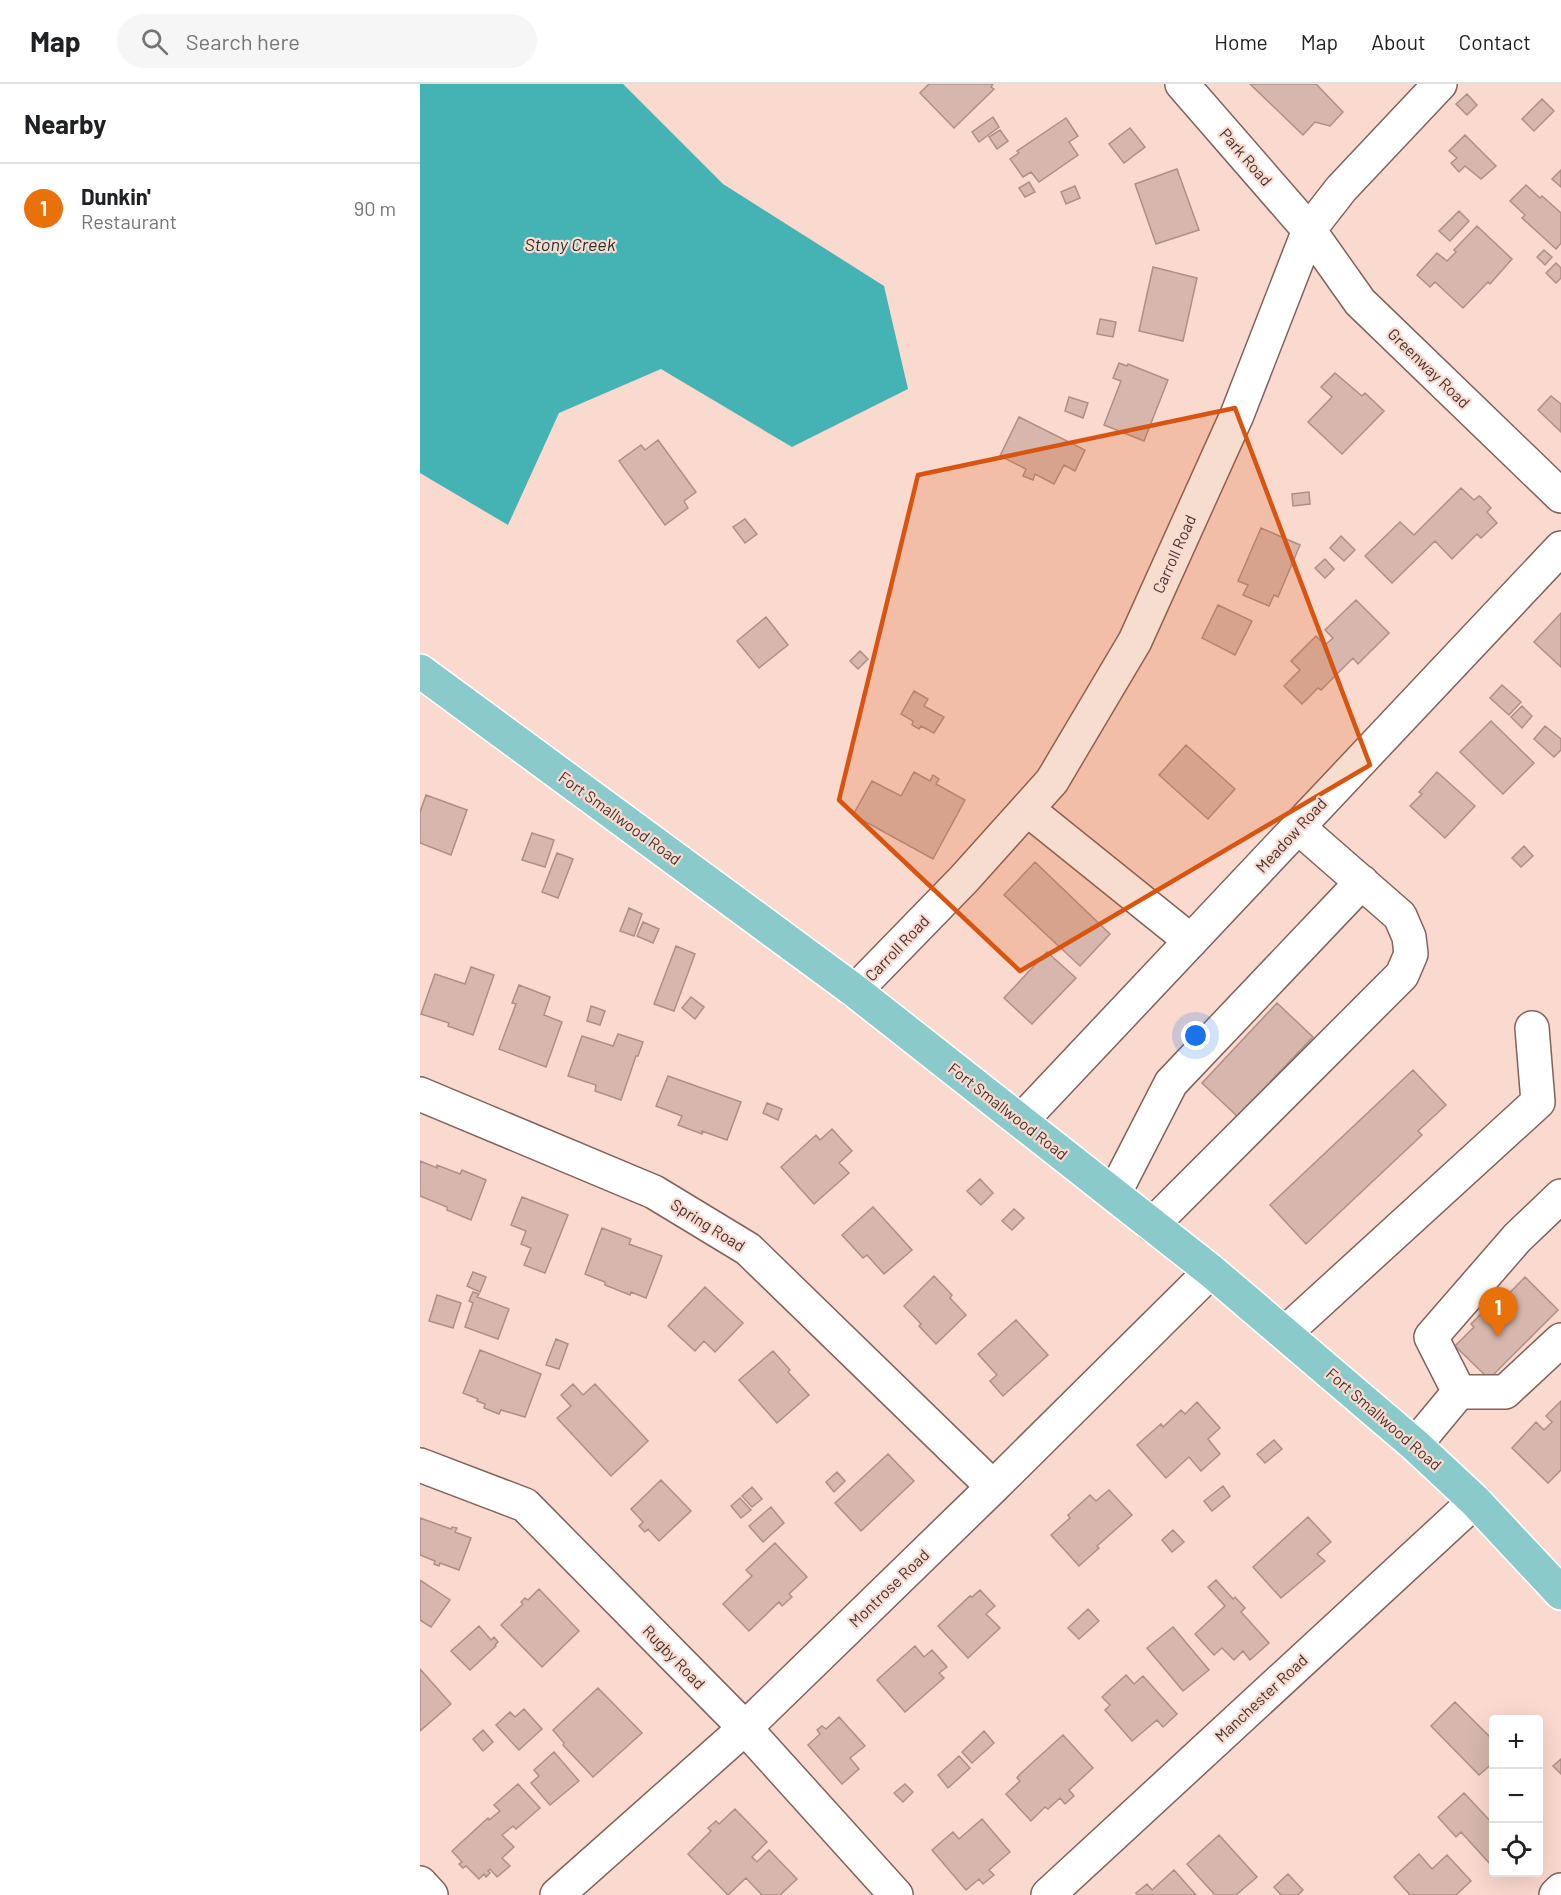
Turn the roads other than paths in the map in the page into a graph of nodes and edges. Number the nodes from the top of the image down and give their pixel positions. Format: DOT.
graph roads {
  1 [pos="1182,84"];
  2 [pos="1440,84"];
  3 [pos="1310,230"];
  4 [pos="1561,495"];
  5 [pos="1561,548"];
  6 [pos="420,670"];
  7 [pos="1027,808"];
  8 [pos="1298,827"];
  9 [pos="1362,882"];
  10 [pos="1191,941"];
  11 [pos="855,992"];
  12 [pos="1532,1028"];
  13 [pos="420,1094"];
  14 [pos="1021,1121"];
  15 [pos="1114,1194"];
  16 [pos="1561,1196"];
  17 [pos="1152,1225"];
  18 [pos="1211,1271"];
  19 [pos="1285,1333"];
  20 [pos="1561,1340"];
  21 [pos="1459,1392"];
  22 [pos="1415,1445"];
  23 [pos="420,1465"];
  24 [pos="993,1488"];
  25 [pos="1475,1501"];
  26 [pos="1561,1593"];
  27 [pos="745,1728"];
  28 [pos="420,1883"];
  29 [pos="1561,1890"];
  30 [pos="431,1895"];
  31 [pos="556,1895"];
  32 [pos="896,1895"];
  33 [pos="1048,1895"];
  34 [pos="1556,1895"];
  1 -- 3 [label="street, Park Road"];
  2 -- 3 [label="street, Carroll Road"];
  3 -- 4 [label="street, Greenway Road"];
  3 -- 7 [label="street, Carroll Road"];
  5 -- 8 [label="street, Meadow Road"];
  6 -- 11 [label="main road, Fort Smallwood Road"];
  7 -- 10 [label="street"];
  7 -- 11 [label="street, Carroll Road"];
  8 -- 9 [label="street"];
  8 -- 10 [label="street, Meadow Road"];
  9 -- 15 [label="street"];
  9 -- 17 [label="street"];
  10 -- 14 [label="street, Meadow Road"];
  11 -- 14 [label="main road, Fort Smallwood Road"];
  12 -- 19 [label="street"];
  13 -- 24 [label="street, Spring Road"];
  14 -- 15 [label="main road, Fort Smallwood Road"];
  15 -- 17 [label="main road, Fort Smallwood Road"];
  16 -- 21 [label="street"];
  17 -- 18 [label="main road, Fort Smallwood Road"];
  18 -- 19 [label="main road, Fort Smallwood Road"];
  18 -- 24 [label="street, Montrose Road"];
  19 -- 22 [label="main road, Fort Smallwood Road"];
  20 -- 21 [label="street"];
  21 -- 22 [label="street"];
  22 -- 25 [label="main road, Fort Smallwood Road"];
  23 -- 27 [label="street, Rugby Road"];
  24 -- 27 [label="street, Montrose Road"];
  25 -- 26 [label="main road, Fort Smallwood Road"];
  25 -- 33 [label="street, Manchester Road"];
  27 -- 31 [label="street, Montrose Road"];
  27 -- 32 [label="street, Rugby Road"];
  28 -- 30 [label="street"];
  29 -- 34 [label="street"];
}
